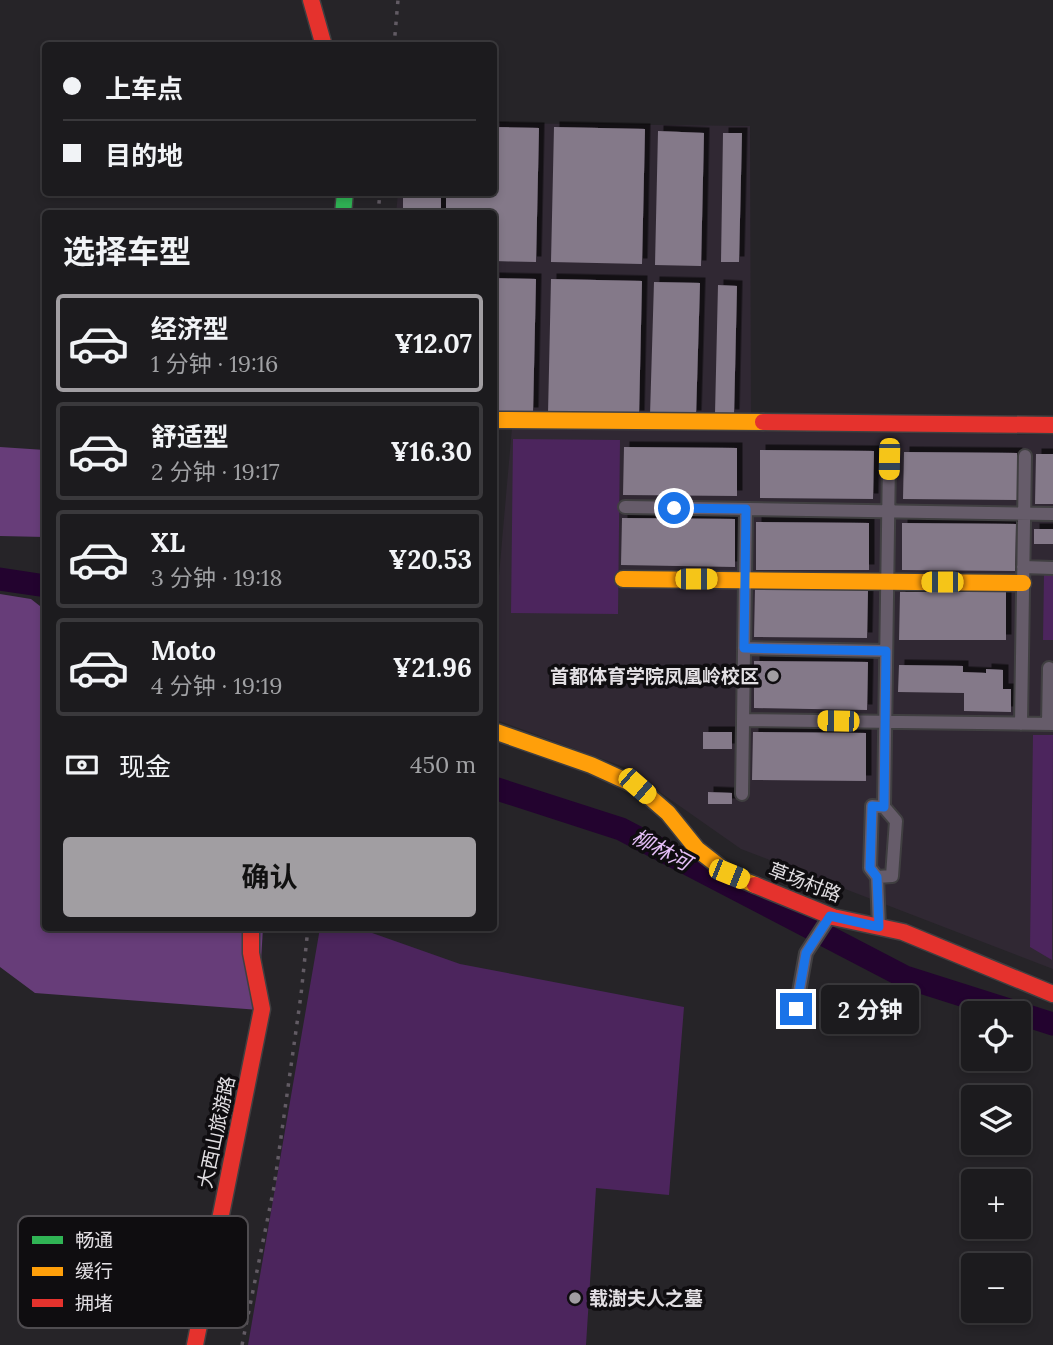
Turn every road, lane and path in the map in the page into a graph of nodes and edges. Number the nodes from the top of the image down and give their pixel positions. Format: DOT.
graph roads {
  1 [pos="311,0"];
  2 [pos="323,42"];
  3 [pos="497,420"];
  4 [pos="1053,425"];
  5 [pos="1025,456"];
  6 [pos="889,459"];
  7 [pos="625,507"];
  8 [pos="746,509"];
  9 [pos="888,512"];
  10 [pos="1024,514"];
  11 [pos="1053,514"];
  12 [pos="1053,568"];
  13 [pos="1023,575"];
  14 [pos="623,579"];
  15 [pos="745,580"];
  16 [pos="887,581"];
  17 [pos="744,648"];
  18 [pos="886,651"];
  19 [pos="1049,668"];
  20 [pos="743,720"];
  21 [pos="885,722"];
  22 [pos="1021,724"];
  23 [pos="1051,724"];
  24 [pos="497,732"];
  25 [pos="742,794"];
  26 [pos="884,807"];
  27 [pos="877,877"];
  28 [pos="827,919"];
  29 [pos="879,927"];
  30 [pos="251,931"];
  31 [pos="1053,994"];
  32 [pos="796,1009"];
  33 [pos="220,1216"];
  1 -- 2 [label="street"];
  3 -- 4 [label="street"];
  5 -- 10 [label="street"];
  6 -- 9 [label="street"];
  7 -- 8 [label="street"];
  8 -- 9 [label="street"];
  8 -- 15 [label="street"];
  9 -- 10 [label="street"];
  9 -- 16 [label="street"];
  10 -- 11 [label="street"];
  10 -- 13 [label="street"];
  12 -- 13 [label="street"];
  13 -- 16 [label="street"];
  13 -- 22 [label="street"];
  14 -- 15 [label="street"];
  15 -- 16 [label="street"];
  15 -- 17 [label="street"];
  16 -- 18 [label="street"];
  17 -- 18 [label="street"];
  17 -- 20 [label="street"];
  18 -- 21 [label="street"];
  19 -- 23 [label="street"];
  20 -- 21 [label="street"];
  20 -- 25 [label="street"];
  21 -- 22 [label="street"];
  21 -- 26 [label="street"];
  22 -- 23 [label="street"];
  24 -- 28 [label="street, 草场村路"];
  26 -- 27 [label="street"];
  26 -- 27 [label="street"];
  27 -- 29 [label="street"];
  28 -- 29 [label="street, 草场村路"];
  28 -- 32 [label="street"];
  29 -- 31 [label="street, 草场村路"];
  30 -- 33 [label="street, 大西山旅游路"];
}
